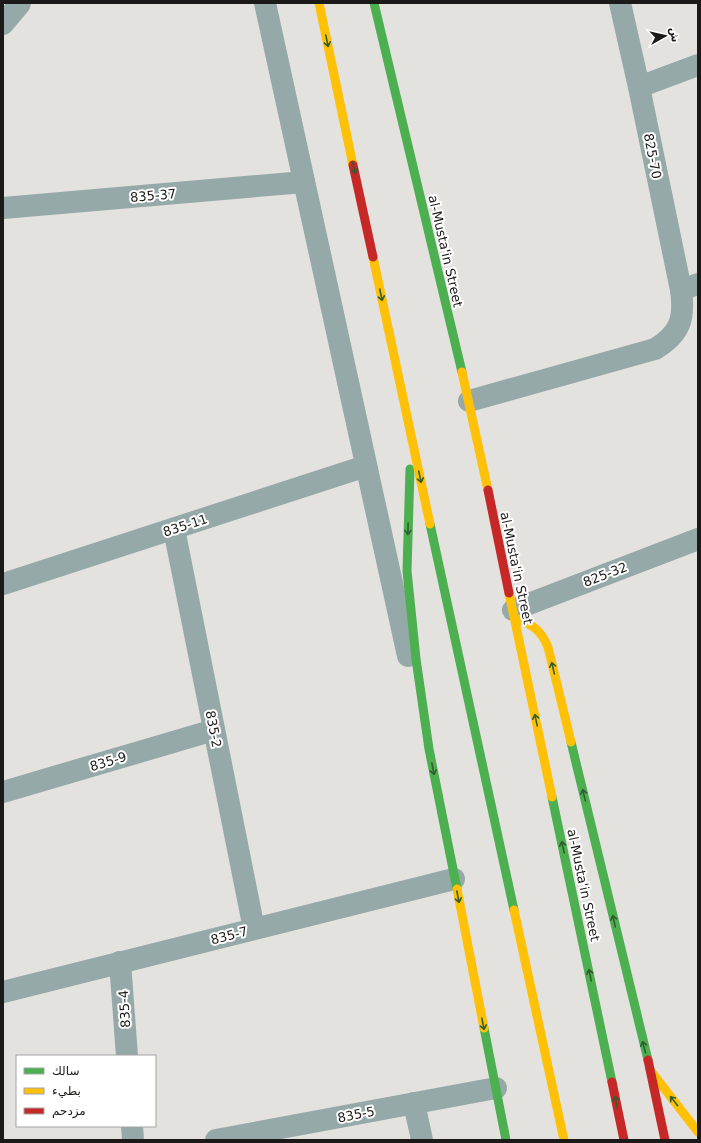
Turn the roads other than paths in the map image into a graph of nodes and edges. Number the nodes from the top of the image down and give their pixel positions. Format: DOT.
graph roads {
  1 [pos="20,3"];
  2 [pos="265,3"];
  3 [pos="319,3"];
  4 [pos="374,3"];
  5 [pos="620,3"];
  6 [pos="3,24"];
  7 [pos="698,65"];
  8 [pos="639,86"];
  9 [pos="304,182"];
  10 [pos="3,208"];
  11 [pos="689,287"];
  12 [pos="469,402"];
  13 [pos="410,434"];
  14 [pos="366,466"];
  15 [pos="174,529"];
  16 [pos="698,539"];
  17 [pos="3,584"];
  18 [pos="514,614"];
  19 [pos="214,730"];
  20 [pos="429,749"];
  21 [pos="3,792"];
  22 [pos="454,879"];
  23 [pos="254,929"];
  24 [pos="120,962"];
  25 [pos="3,992"];
  26 [pos="127,1055"];
  27 [pos="650,1070"];
  28 [pos="496,1088"];
  29 [pos="414,1103"];
  30 [pos="132,1127"];
  31 [pos="698,1132"];
  32 [pos="133,1140"];
  33 [pos="216,1140"];
  34 [pos="422,1140"];
  35 [pos="506,1140"];
  36 [pos="564,1140"];
  37 [pos="624,1140"];
  38 [pos="665,1140"];
  1 -- 6 [label="street"];
  2 -- 9 [label="street"];
  3 -- 13 [label="main road, one-way"];
  4 -- 12 [label="main road, al-Musta'in Street"];
  5 -- 8 [label="street, 825-70"];
  7 -- 8 [label="street"];
  8 -- 11 [label="street, 825-70"];
  9 -- 10 [label="street, 835-37"];
  9 -- 14 [label="street"];
  11 -- 12 [label="street, 825-70"];
  12 -- 18 [label="main road, al-Musta'in Street"];
  13 -- 20 [label="main road, one-way"];
  13 -- 36 [label="main road, one-way"];
  14 -- 15 [label="street, 835-11"];
  14 -- 20 [label="street"];
  15 -- 17 [label="street, 835-11"];
  15 -- 19 [label="street, 835-2"];
  16 -- 18 [label="street, 825-32"];
  27 -- 18 [label="main road, one-way"];
  37 -- 18 [label="main road, al-Musta'in Street, one-way"];
  19 -- 21 [label="street, 835-9"];
  19 -- 23 [label="street, 835-2"];
  20 -- 22 [label="main road, one-way"];
  22 -- 23 [label="street, 835-7"];
  22 -- 28 [label="main road, one-way"];
  23 -- 24 [label="street, 835-7"];
  24 -- 25 [label="street, 835-7"];
  24 -- 26 [label="street, 835-4"];
  31 -- 27 [label="main road, one-way"];
  27 -- 38 [label="main road"];
  28 -- 29 [label="street, 835-5"];
  28 -- 35 [label="main road"];
  29 -- 33 [label="street, 835-5"];
  29 -- 34 [label="street"];
  30 -- 32 [label="street"];
}
